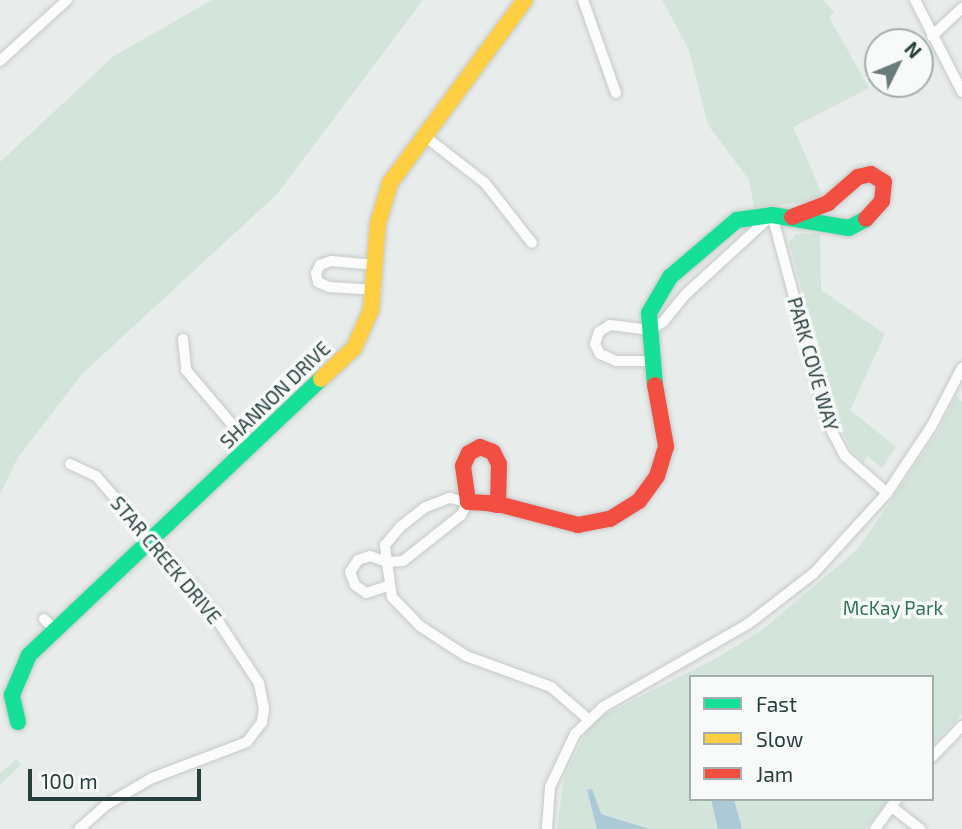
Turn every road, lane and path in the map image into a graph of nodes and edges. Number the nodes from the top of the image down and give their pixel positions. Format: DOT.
graph roads {
  1 [pos="67,0"];
  2 [pos="525,0"];
  3 [pos="583,0"];
  4 [pos="915,0"];
  5 [pos="962,8"];
  6 [pos="928,28"];
  7 [pos="934,34"];
  8 [pos="934,40"];
  9 [pos="2,54"];
  10 [pos="962,92"];
  11 [pos="616,93"];
  12 [pos="422,135"];
  13 [pos="772,215"];
  14 [pos="792,218"];
  15 [pos="532,243"];
  16 [pos="376,265"];
  17 [pos="376,290"];
  18 [pos="651,330"];
  19 [pos="183,339"];
  20 [pos="650,361"];
  21 [pos="962,368"];
  22 [pos="251,447"];
  23 [pos="70,464"];
  24 [pos="887,493"];
  25 [pos="468,502"];
  26 [pos="498,505"];
  27 [pos="152,540"];
  28 [pos="387,562"];
  29 [pos="388,586"];
  30 [pos="588,719"];
  31 [pos="18,722"];
  32 [pos="962,726"];
  33 [pos="934,755"];
  34 [pos="894,803"];
  35 [pos="79,829"];
  36 [pos="547,829"];
  37 [pos="875,829"];
  38 [pos="920,829"];
  1 -- 9 [label="street"];
  2 -- 12 [label="street, SHANNON DRIVE"];
  3 -- 11 [label="street"];
  4 -- 6 [label="street"];
  5 -- 7 [label="street"];
  8 -- 10 [label="street"];
  12 -- 15 [label="street"];
  12 -- 16 [label="street, SHANNON DRIVE"];
  13 -- 14 [label="street"];
  13 -- 18 [label="street"];
  13 -- 18 [label="street"];
  13 -- 24 [label="street, PARK COVE WAY"];
  14 -- 14 [label="street"];
  16 -- 17 [label="street, SHANNON DRIVE"];
  16 -- 17 [label="street"];
  17 -- 22 [label="street, SHANNON DRIVE"];
  18 -- 20 [label="street"];
  18 -- 20 [label="street"];
  19 -- 22 [label="street"];
  20 -- 26 [label="street"];
  21 -- 24 [label="street"];
  22 -- 27 [label="street, SHANNON DRIVE"];
  23 -- 27 [label="street, STAR CREEK DRIVE"];
  24 -- 30 [label="street"];
  25 -- 26 [label="street"];
  25 -- 26 [label="street"];
  25 -- 28 [label="street"];
  25 -- 28 [label="street"];
  27 -- 31 [label="street, SHANNON DRIVE"];
  27 -- 35 [label="street, STAR CREEK DRIVE"];
  28 -- 29 [label="street"];
  28 -- 29 [label="street"];
  29 -- 30 [label="street"];
  30 -- 36 [label="street"];
  32 -- 33 [label="street"];
  34 -- 37 [label="street"];
  34 -- 38 [label="street"];
}
